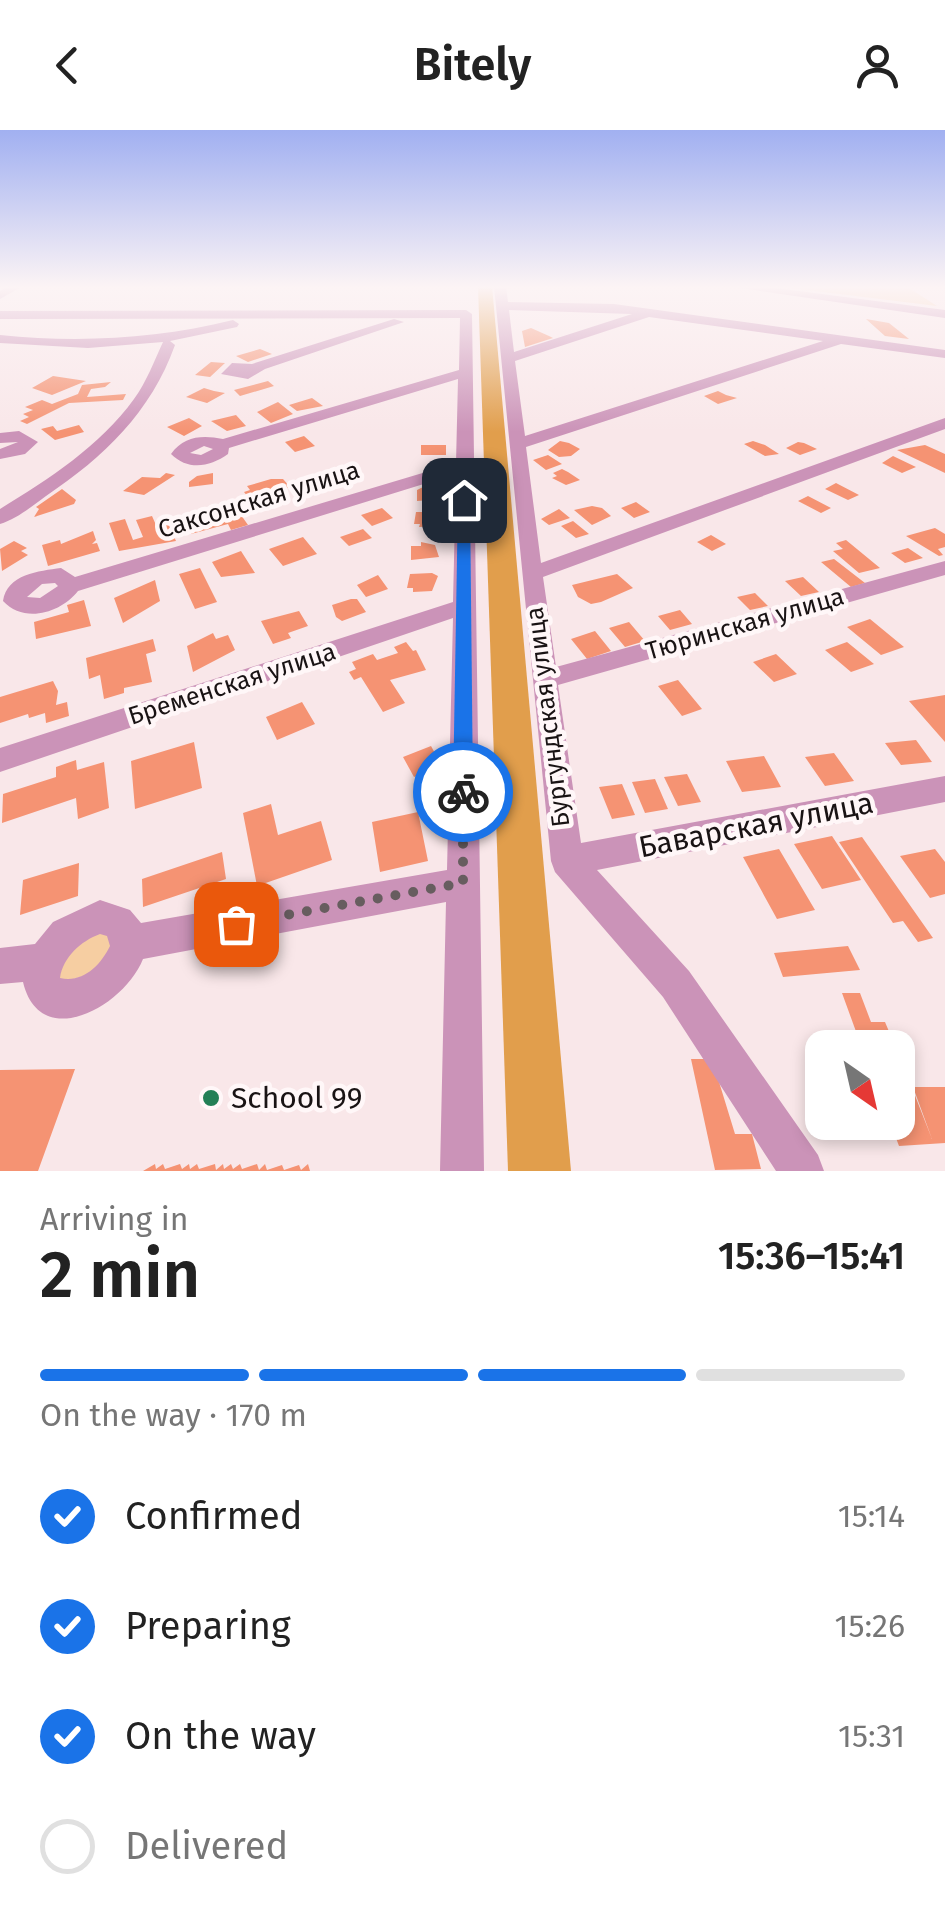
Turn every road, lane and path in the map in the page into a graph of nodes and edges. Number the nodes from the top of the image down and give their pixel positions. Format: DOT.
graph roads {
  1 [pos="182,335"];
  2 [pos="347,335"];
  3 [pos="466,335"];
  4 [pos="506,335"];
  5 [pos="582,335"];
  6 [pos="808,335"];
  7 [pos="0,339"];
  8 [pos="840,339"];
  9 [pos="167,340"];
  10 [pos="945,354"];
  11 [pos="509,358"];
  12 [pos="257,367"];
  13 [pos="466,372"];
  14 [pos="945,422"];
  15 [pos="0,438"];
  16 [pos="518,444"];
  17 [pos="221,445"];
  18 [pos="0,454"];
  19 [pos="464,466"];
  20 [pos="0,518"];
  21 [pos="945,568"];
  22 [pos="531,574"];
  23 [pos="70,586"];
  24 [pos="464,606"];
  25 [pos="544,680"];
  26 [pos="0,760"];
  27 [pos="945,789"];
  28 [pos="567,861"];
  29 [pos="463,883"];
  30 [pos="129,943"];
  31 [pos="43,961"];
  32 [pos="0,966"];
  33 [pos="462,1171"];
  34 [pos="802,1171"];
  1 -- 9 [label="street"];
  2 -- 12 [label="street"];
  3 -- 13 [label="street"];
  4 -- 11 [label="street, Бургундская улица"];
  5 -- 11 [label="street"];
  6 -- 8 [label="street"];
  7 -- 9 [label="street"];
  8 -- 10 [label="street"];
  8 -- 16 [label="street"];
  9 -- 20 [label="street"];
  11 -- 16 [label="street, Бургундская улица"];
  13 -- 17 [label="street"];
  13 -- 19 [label="street"];
  14 -- 22 [label="street"];
  15 -- 18 [label="street"];
  16 -- 22 [label="street, Бургундская улица"];
  19 -- 23 [label="street, Саксонская улица"];
  19 -- 24 [label="street"];
  21 -- 25 [label="street, Тюринская улица"];
  22 -- 25 [label="street, Бургундская улица"];
  24 -- 26 [label="street, Бременская улица"];
  24 -- 29 [label="street"];
  25 -- 28 [label="street, Бургундская улица"];
  27 -- 28 [label="street, Баварская улица"];
  28 -- 34 [label="street, Бургундская улица"];
  29 -- 30 [label="street"];
  29 -- 33 [label="street"];
  30 -- 31 [label="street"];
  30 -- 31 [label="street"];
  31 -- 32 [label="street"];
}
